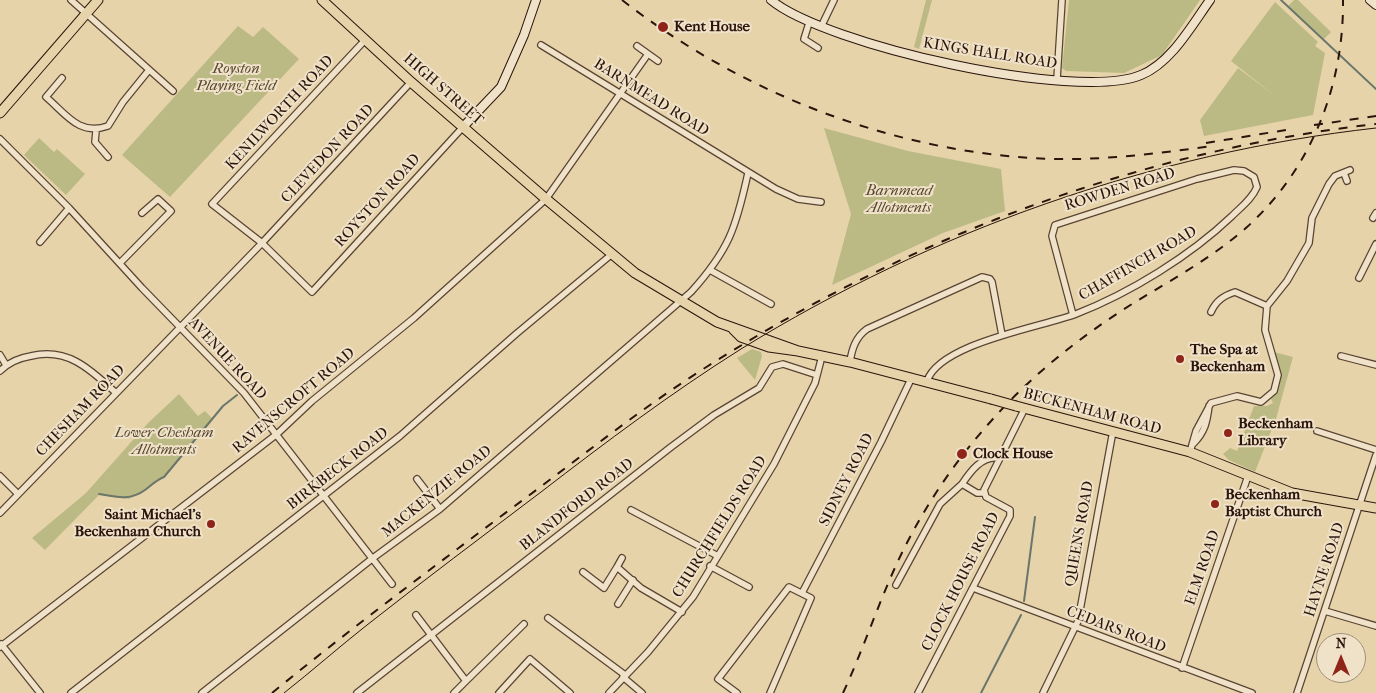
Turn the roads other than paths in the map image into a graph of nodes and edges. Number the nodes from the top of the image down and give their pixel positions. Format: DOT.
graph roads {
  1 [pos="71,0"];
  2 [pos="98,0"];
  3 [pos="322,0"];
  4 [pos="536,0"];
  5 [pos="771,0"];
  6 [pos="834,0"];
  7 [pos="1062,0"];
  8 [pos="1210,0"];
  9 [pos="1370,0"];
  10 [pos="1376,5"];
  11 [pos="86,13"];
  12 [pos="809,23"];
  13 [pos="821,28"];
  14 [pos="366,39"];
  15 [pos="541,45"];
  16 [pos="637,46"];
  17 [pos="818,48"];
  18 [pos="648,54"];
  19 [pos="658,61"];
  20 [pos="149,70"];
  21 [pos="62,78"];
  22 [pos="1057,79"];
  23 [pos="411,82"];
  24 [pos="173,91"];
  25 [pos="619,93"];
  26 [pos="3,103"];
  27 [pos="0,113"];
  28 [pos="463,127"];
  29 [pos="96,130"];
  30 [pos="0,139"];
  31 [pos="108,157"];
  32 [pos="748,173"];
  33 [pos="1197,179"];
  34 [pos="1347,181"];
  35 [pos="546,200"];
  36 [pos="821,202"];
  37 [pos="69,208"];
  38 [pos="142,213"];
  39 [pos="1319,228"];
  40 [pos="1312,229"];
  41 [pos="40,242"];
  42 [pos="262,243"];
  43 [pos="1376,244"];
  44 [pos="612,254"];
  45 [pos="120,263"];
  46 [pos="710,270"];
  47 [pos="1359,278"];
  48 [pos="679,301"];
  49 [pos="771,304"];
  50 [pos="1267,306"];
  51 [pos="1210,312"];
  52 [pos="1073,315"];
  53 [pos="180,326"];
  54 [pos="1002,335"];
  55 [pos="0,355"];
  56 [pos="822,356"];
  57 [pos="1341,356"];
  58 [pos="850,362"];
  59 [pos="6,365"];
  60 [pos="1376,365"];
  61 [pos="0,371"];
  62 [pos="817,375"];
  63 [pos="912,377"];
  64 [pos="927,381"];
  65 [pos="116,393"];
  66 [pos="1020,407"];
  67 [pos="1113,431"];
  68 [pos="1317,431"];
  69 [pos="277,434"];
  70 [pos="1192,448"];
  71 [pos="1376,450"];
  72 [pos="1376,455"];
  73 [pos="1000,458"];
  74 [pos="0,476"];
  75 [pos="1248,476"];
  76 [pos="417,480"];
  77 [pos="962,484"];
  78 [pos="984,493"];
  79 [pos="18,494"];
  80 [pos="324,497"];
  81 [pos="1360,506"];
  82 [pos="1376,508"];
  83 [pos="440,509"];
  84 [pos="631,510"];
  85 [pos="0,512"];
  86 [pos="716,555"];
  87 [pos="373,558"];
  88 [pos="622,558"];
  89 [pos="710,566"];
  90 [pos="617,567"];
  91 [pos="583,572"];
  92 [pos="633,580"];
  93 [pos="392,584"];
  94 [pos="896,585"];
  95 [pos="749,587"];
  96 [pos="973,588"];
  97 [pos="802,593"];
  98 [pos="618,604"];
  99 [pos="1325,611"];
  100 [pos="682,612"];
  101 [pos="416,615"];
  102 [pos="548,618"];
  103 [pos="524,624"];
  104 [pos="1376,626"];
  105 [pos="1076,628"];
  106 [pos="432,634"];
  107 [pos="1,645"];
  108 [pos="1182,668"];
  109 [pos="624,676"];
  110 [pos="466,681"];
  111 [pos="40,693"];
  112 [pos="70,693"];
  113 [pos="202,693"];
  114 [pos="357,693"];
  115 [pos="454,693"];
  116 [pos="499,693"];
  117 [pos="570,693"];
  118 [pos="609,693"];
  119 [pos="642,693"];
  120 [pos="737,693"];
  121 [pos="770,693"];
  122 [pos="918,693"];
  123 [pos="1043,693"];
  124 [pos="1252,693"];
  125 [pos="1297,693"];
  1 -- 11 [label="street"];
  2 -- 11 [label="main road"];
  3 -- 14 [label="main road, HIGH STREET"];
  4 -- 28 [label="street"];
  5 -- 12 [label="street, KINGS HALL ROAD"];
  6 -- 13 [label="street"];
  7 -- 22 [label="street"];
  8 -- 22 [label="street, KINGS HALL ROAD"];
  9 -- 10 [label="street"];
  11 -- 20 [label="street"];
  11 -- 26 [label="main road"];
  12 -- 13 [label="street, KINGS HALL ROAD"];
  12 -- 17 [label="street"];
  13 -- 22 [label="street, KINGS HALL ROAD"];
  14 -- 23 [label="main road, HIGH STREET"];
  14 -- 42 [label="street, KENILWORTH ROAD"];
  15 -- 25 [label="street, BARNMEAD ROAD"];
  16 -- 18 [label="street"];
  18 -- 19 [label="street"];
  18 -- 25 [label="street, RAVENSCROFT ROAD"];
  20 -- 24 [label="street"];
  20 -- 29 [label="street"];
  21 -- 29 [label="street"];
  23 -- 28 [label="main road, HIGH STREET"];
  23 -- 42 [label="street, CLEVEDON ROAD"];
  25 -- 32 [label="street, BARNMEAD ROAD"];
  25 -- 35 [label="street, RAVENSCROFT ROAD"];
  26 -- 27 [label="main road"];
  28 -- 35 [label="main road, HIGH STREET"];
  28 -- 42 [label="street, ROYSTON ROAD"];
  29 -- 31 [label="street"];
  30 -- 37 [label="street, AVENUE ROAD"];
  32 -- 36 [label="street, BARNMEAD ROAD"];
  32 -- 46 [label="street"];
  33 -- 52 [label="street, ROWDEN ROAD"];
  33 -- 52 [label="street, CHAFFINCH ROAD"];
  34 -- 40 [label="street"];
  35 -- 44 [label="main road, BECKENHAM ROAD"];
  35 -- 69 [label="street, RAVENSCROFT ROAD"];
  37 -- 41 [label="street"];
  37 -- 45 [label="street, AVENUE ROAD"];
  38 -- 45 [label="street"];
  39 -- 40 [label="street"];
  40 -- 50 [label="street"];
  42 -- 53 [label="street, CLEVEDON ROAD"];
  43 -- 47 [label="street"];
  44 -- 48 [label="main road, BECKENHAM ROAD"];
  44 -- 80 [label="street, BIRKBECK ROAD"];
  45 -- 53 [label="street, AVENUE ROAD"];
  46 -- 48 [label="street"];
  46 -- 49 [label="street"];
  48 -- 56 [label="main road, BECKENHAM ROAD"];
  48 -- 83 [label="street, MACKENZIE ROAD"];
  50 -- 51 [label="street"];
  50 -- 70 [label="street"];
  52 -- 54 [label="street, CHAFFINCH ROAD"];
  53 -- 65 [label="street, CHESHAM ROAD"];
  53 -- 69 [label="street, AVENUE ROAD"];
  54 -- 58 [label="street"];
  54 -- 64 [label="street, CHAFFINCH ROAD"];
  55 -- 59 [label="street"];
  56 -- 58 [label="main road, BECKENHAM ROAD"];
  56 -- 62 [label="street, CHURCHFIELDS ROAD"];
  57 -- 60 [label="street"];
  58 -- 63 [label="main road, BECKENHAM ROAD"];
  59 -- 61 [label="street"];
  59 -- 65 [label="street"];
  62 -- 86 [label="street, CHURCHFIELDS ROAD"];
  62 -- 106 [label="street, BLANDFORD ROAD"];
  63 -- 64 [label="main road, BECKENHAM ROAD"];
  63 -- 97 [label="street, SIDNEY ROAD"];
  64 -- 66 [label="main road, BECKENHAM ROAD, bridge"];
  65 -- 79 [label="street, CHESHAM ROAD"];
  66 -- 67 [label="main road, BECKENHAM ROAD"];
  66 -- 73 [label="street, CLOCK HOUSE ROAD"];
  67 -- 70 [label="main road, BECKENHAM ROAD"];
  67 -- 105 [label="street, QUEENS ROAD"];
  68 -- 71 [label="street"];
  69 -- 80 [label="street, AVENUE ROAD"];
  69 -- 107 [label="street, RAVENSCROFT ROAD"];
  70 -- 75 [label="main road, BECKENHAM ROAD"];
  72 -- 81 [label="street, HAYNE ROAD"];
  73 -- 77 [label="street"];
  73 -- 78 [label="street, CLOCK HOUSE ROAD"];
  74 -- 79 [label="street"];
  75 -- 81 [label="main road, BECKENHAM ROAD"];
  75 -- 108 [label="street, ELM ROAD"];
  76 -- 83 [label="street"];
  77 -- 78 [label="street, CLOCK HOUSE ROAD"];
  77 -- 94 [label="street"];
  78 -- 96 [label="street, CLOCK HOUSE ROAD"];
  79 -- 85 [label="street, CHESHAM ROAD"];
  80 -- 87 [label="street, AVENUE ROAD"];
  80 -- 112 [label="street, BIRKBECK ROAD"];
  81 -- 82 [label="main road, BECKENHAM ROAD"];
  81 -- 99 [label="street, HAYNE ROAD"];
  83 -- 87 [label="street, MACKENZIE ROAD"];
  84 -- 86 [label="street"];
  86 -- 89 [label="street, CHURCHFIELDS ROAD"];
  87 -- 93 [label="street, AVENUE ROAD"];
  87 -- 113 [label="street, MACKENZIE ROAD"];
  88 -- 90 [label="street"];
  89 -- 95 [label="street"];
  89 -- 100 [label="street, CHURCHFIELDS ROAD"];
  90 -- 91 [label="street"];
  90 -- 92 [label="street"];
  92 -- 98 [label="street"];
  92 -- 100 [label="street"];
  96 -- 105 [label="street, CEDARS ROAD"];
  96 -- 122 [label="street, CLOCK HOUSE ROAD"];
  97 -- 120 [label="street"];
  97 -- 121 [label="street"];
  99 -- 104 [label="street"];
  99 -- 125 [label="street, HAYNE ROAD"];
  100 -- 109 [label="street, CHURCHFIELDS ROAD"];
  101 -- 106 [label="street"];
  102 -- 109 [label="street"];
  103 -- 110 [label="street"];
  105 -- 108 [label="street, CEDARS ROAD"];
  105 -- 123 [label="street, QUEENS ROAD"];
  106 -- 110 [label="street"];
  106 -- 114 [label="street, BLANDFORD ROAD"];
  107 -- 111 [label="street"];
  108 -- 124 [label="street, CEDARS ROAD"];
  109 -- 118 [label="street, CHURCHFIELDS ROAD"];
  109 -- 119 [label="street"];
  110 -- 115 [label="street"];
  116 -- 117 [label="street"];
}
